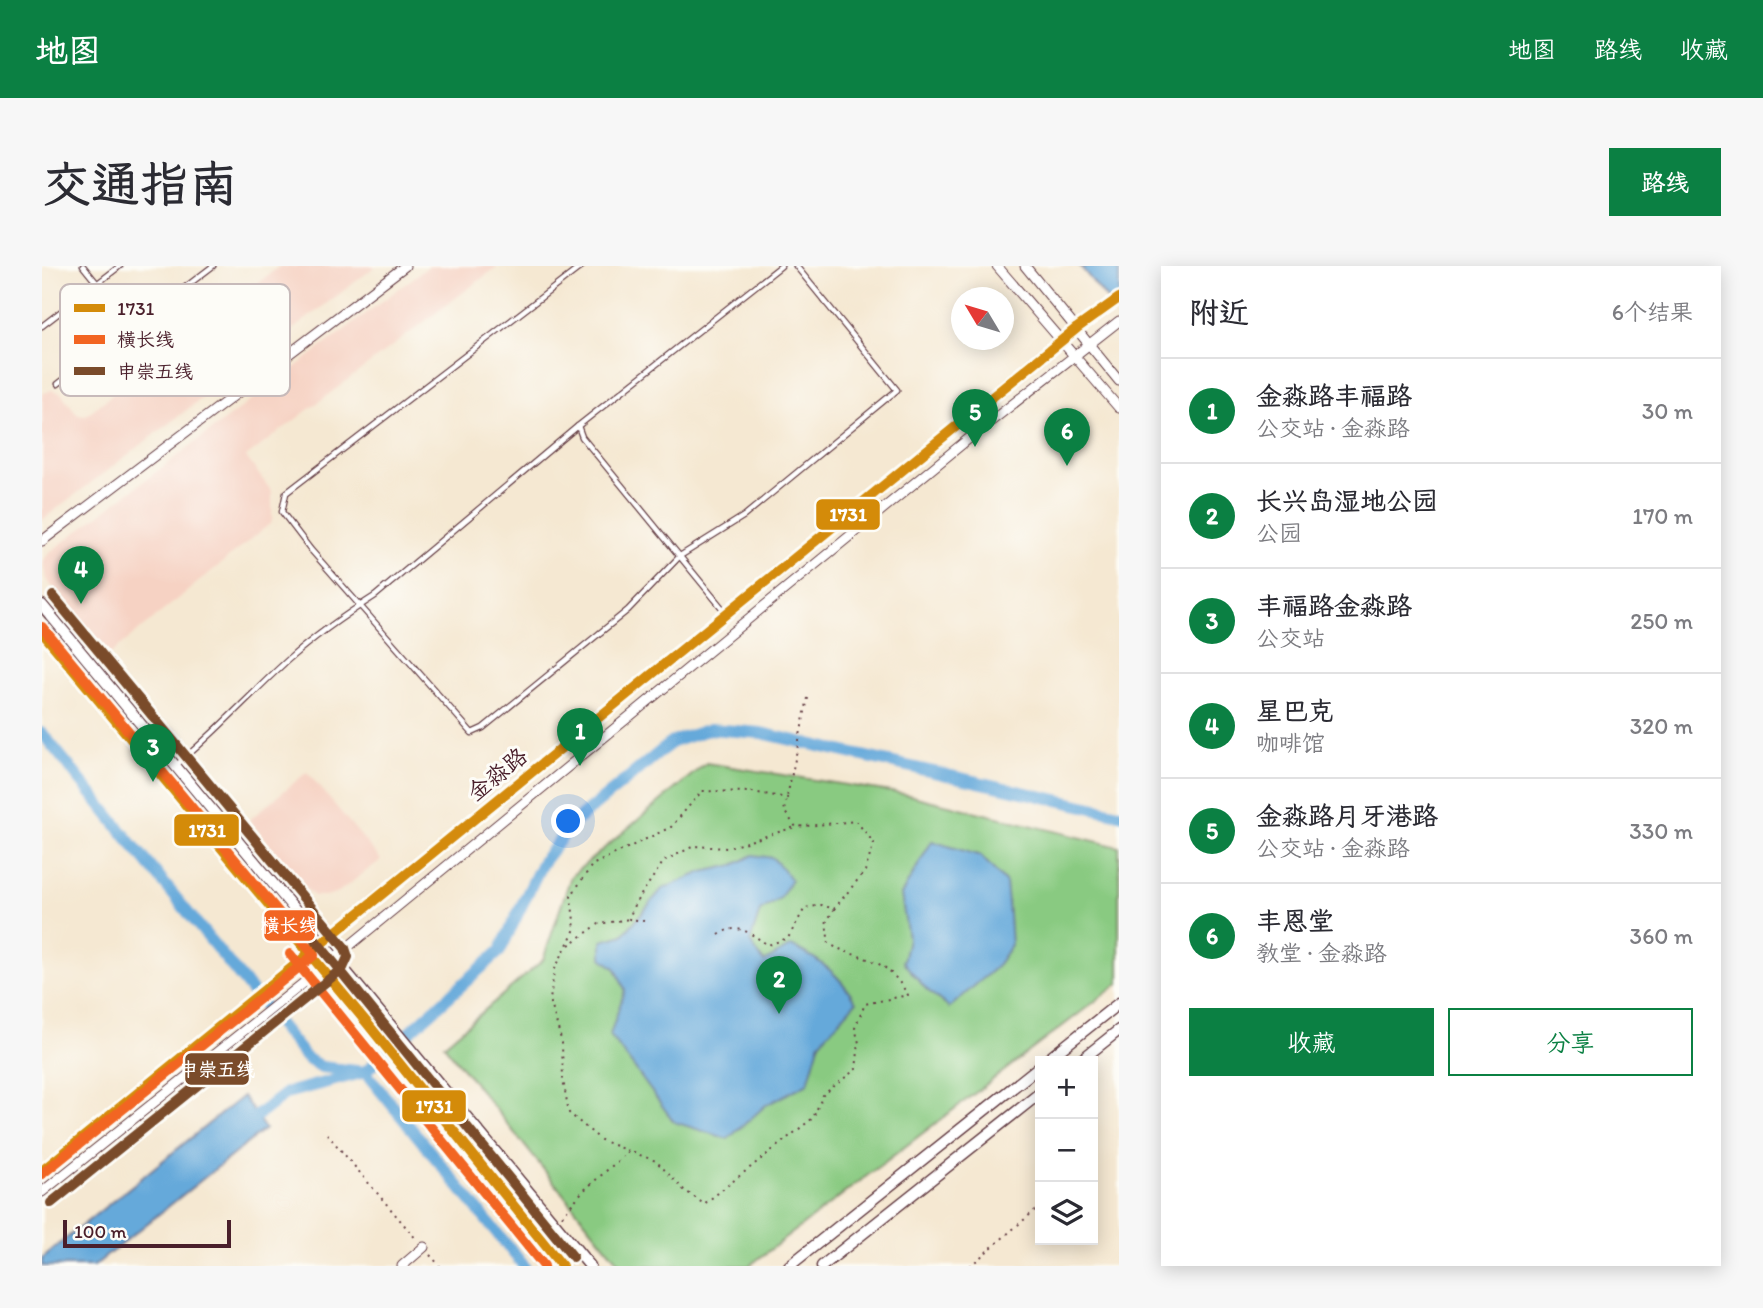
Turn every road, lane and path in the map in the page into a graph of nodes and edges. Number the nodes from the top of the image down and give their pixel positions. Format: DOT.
graph roads {
  1 [pos="83,266"];
  2 [pos="120,266"];
  3 [pos="213,266"];
  4 [pos="405,266"];
  5 [pos="582,266"];
  6 [pos="781,266"];
  7 [pos="796,266"];
  8 [pos="997,266"];
  9 [pos="1025,266"];
  10 [pos="97,283"];
  11 [pos="190,284"];
  12 [pos="1119,298"];
  13 [pos="60,312"];
  14 [pos="1119,321"];
  15 [pos="42,326"];
  16 [pos="1077,328"];
  17 [pos="1061,341"];
  18 [pos="1090,344"];
  19 [pos="290,353"];
  20 [pos="1074,356"];
  21 [pos="1119,381"];
  22 [pos="233,396"];
  23 [pos="1119,408"];
  24 [pos="578,426"];
  25 [pos="42,541"];
  26 [pos="680,556"];
  27 [pos="42,605"];
  28 [pos="360,606"];
  29 [pos="726,614"];
  30 [pos="42,632"];
  31 [pos="808,698"];
  32 [pos="175,766"];
  33 [pos="788,798"];
  34 [pos="796,827"];
  35 [pos="834,909"];
  36 [pos="629,919"];
  37 [pos="644,921"];
  38 [pos="719,936"];
  39 [pos="321,942"];
  40 [pos="568,946"];
  41 [pos="308,953"];
  42 [pos="334,957"];
  43 [pos="321,969"];
  44 [pos="1119,1003"];
  45 [pos="1119,1030"];
  46 [pos="1052,1056"];
  47 [pos="1086,1056"];
  48 [pos="1035,1070"];
  49 [pos="1035,1097"];
  50 [pos="327,1134"];
  51 [pos="629,1151"];
  52 [pos="42,1171"];
  53 [pos="42,1192"];
  54 [pos="1035,1210"];
  55 [pos="555,1224"];
  56 [pos="424,1247"];
  57 [pos="402,1266"];
  58 [pos="440,1266"];
  59 [pos="562,1266"];
  60 [pos="590,1266"];
  61 [pos="789,1266"];
  62 [pos="822,1266"];
  63 [pos="970,1266"];
  1 -- 10 [label="lane"];
  2 -- 10 [label="lane"];
  3 -- 11 [label="lane"];
  4 -- 19 [label="street"];
  5 -- 28 [label="lane"];
  6 -- 24 [label="lane"];
  7 -- 26 [label="lane"];
  8 -- 17 [label="street"];
  9 -- 16 [label="street"];
  12 -- 16 [label="street, 金淼路"];
  13 -- 15 [label="lane"];
  14 -- 18 [label="street, 金淼路"];
  16 -- 17 [label="street, 金淼路"];
  16 -- 18 [label="street"];
  17 -- 20 [label="street"];
  17 -- 29 [label="street, 金淼路"];
  18 -- 20 [label="street, 金淼路"];
  18 -- 21 [label="street"];
  20 -- 23 [label="street"];
  20 -- 42 [label="street, 金淼路"];
  22 -- 25 [label="street"];
  24 -- 26 [label="lane"];
  24 -- 28 [label="lane"];
  26 -- 28 [label="lane"];
  26 -- 29 [label="lane"];
  27 -- 32 [label="street"];
  28 -- 32 [label="lane"];
  29 -- 39 [label="street, 金淼路"];
  30 -- 41 [label="street"];
  31 -- 33 [label="path"];
  32 -- 39 [label="street"];
  33 -- 34 [label="path"];
  33 -- 40 [label="path"];
  34 -- 35 [label="path"];
  34 -- 36 [label="path"];
  35 -- 38 [label="path"];
  35 -- 51 [label="path"];
  36 -- 37 [label="path"];
  36 -- 40 [label="path"];
  39 -- 41 [label="street, 金淼路"];
  39 -- 42 [label="street"];
  40 -- 51 [label="path"];
  41 -- 43 [label="street"];
  41 -- 52 [label="street, 金淼路"];
  42 -- 43 [label="street, 金淼路"];
  42 -- 55 [label="street"];
  43 -- 53 [label="street, 金淼路"];
  43 -- 59 [label="street"];
  44 -- 46 [label="street"];
  45 -- 47 [label="street"];
  48 -- 61 [label="street"];
  49 -- 62 [label="street"];
  50 -- 56 [label="path"];
  51 -- 55 [label="path"];
  54 -- 63 [label="path"];
  55 -- 60 [label="street"];
  56 -- 57 [label="street"];
  56 -- 58 [label="path"];
}
